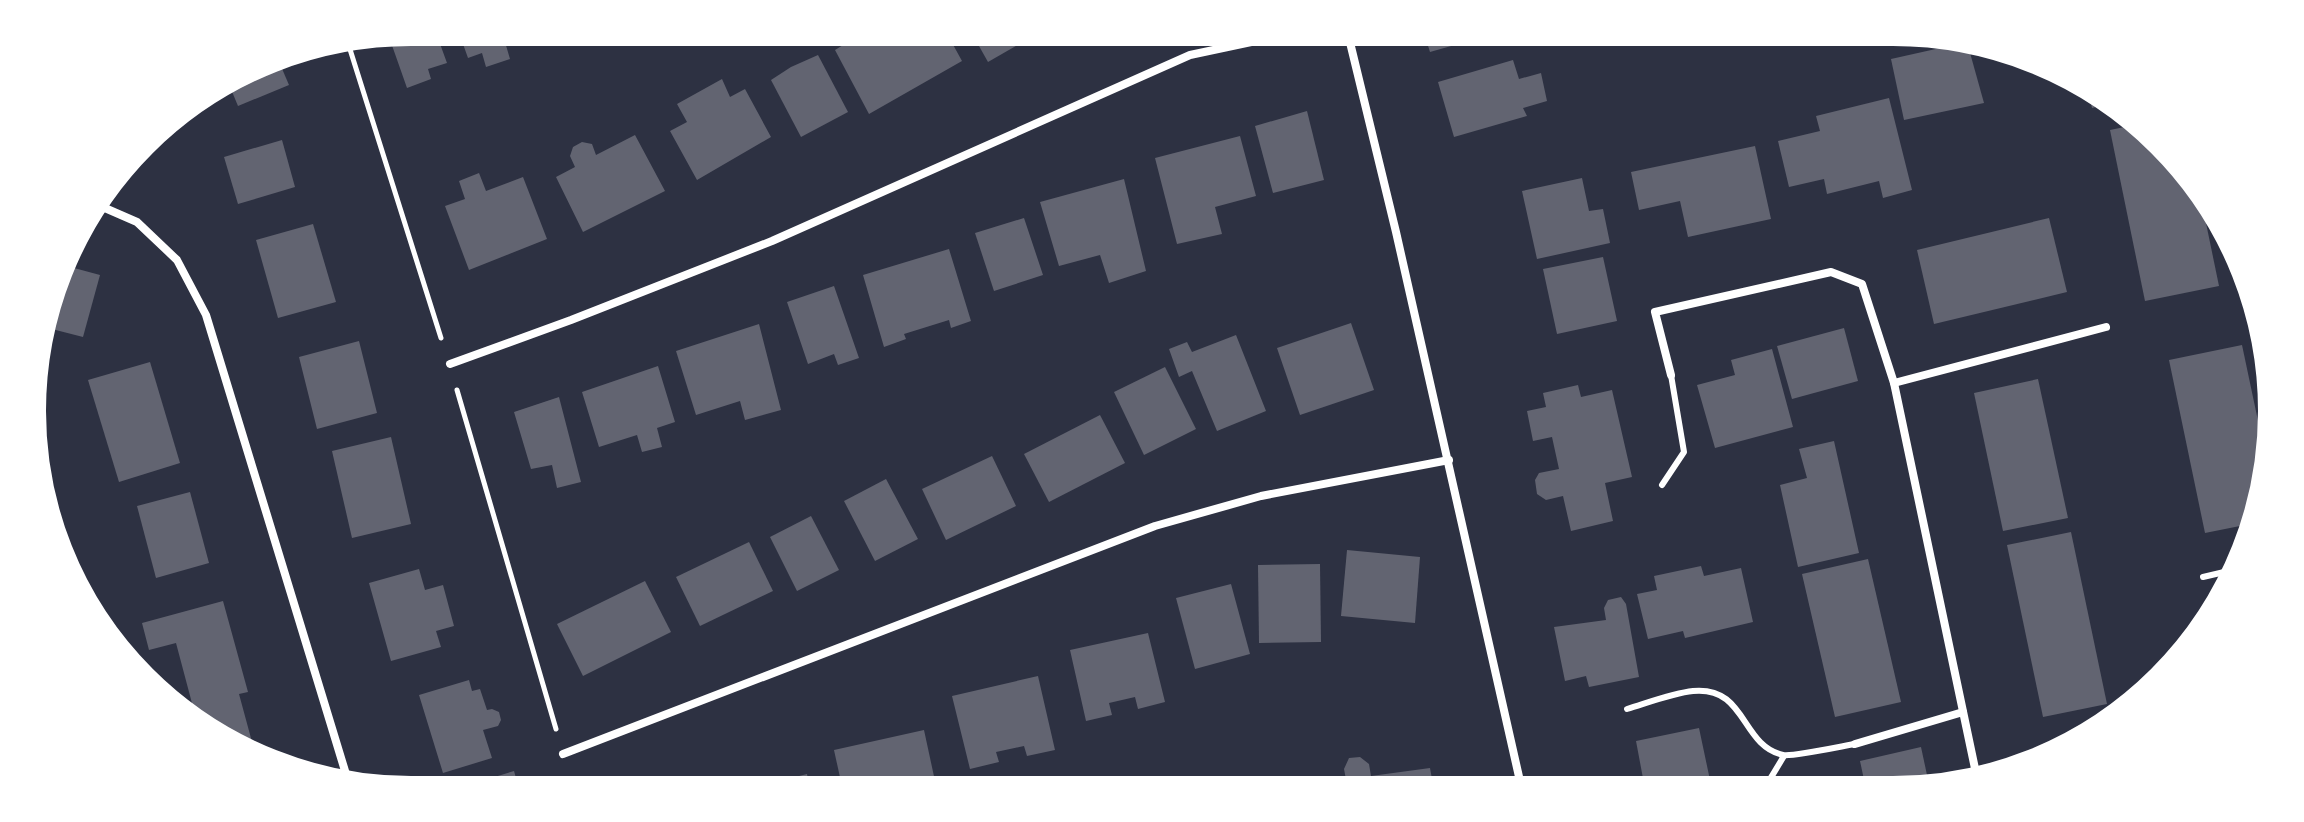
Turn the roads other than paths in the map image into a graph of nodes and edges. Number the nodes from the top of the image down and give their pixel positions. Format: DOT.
graph roads {
  1 [pos="1242,44"];
  2 [pos="1350,44"];
  3 [pos="105,208"];
  4 [pos="2106,327"];
  5 [pos="450,364"];
  6 [pos="1671,375"];
  7 [pos="1894,383"];
  8 [pos="1449,460"];
  9 [pos="1662,485"];
  10 [pos="2222,572"];
  11 [pos="2203,577"];
  12 [pos="1627,709"];
  13 [pos="1963,712"];
  14 [pos="1855,744"];
  15 [pos="563,754"];
  16 [pos="1784,756"];
  17 [pos="1975,768"];
  18 [pos="345,772"];
  19 [pos="1519,778"];
  20 [pos="1771,778"];
  1 -- 5 [label="street"];
  2 -- 8 [label="street"];
  3 -- 18 [label="street"];
  4 -- 7 [label="street"];
  6 -- 7 [label="street"];
  6 -- 9 [label="lane"];
  7 -- 13 [label="street"];
  8 -- 15 [label="street"];
  8 -- 19 [label="street"];
  10 -- 11 [label="lane"];
  12 -- 16 [label="lane"];
  13 -- 14 [label="street"];
  13 -- 17 [label="street"];
  14 -- 16 [label="lane"];
  16 -- 20 [label="lane"];
}
